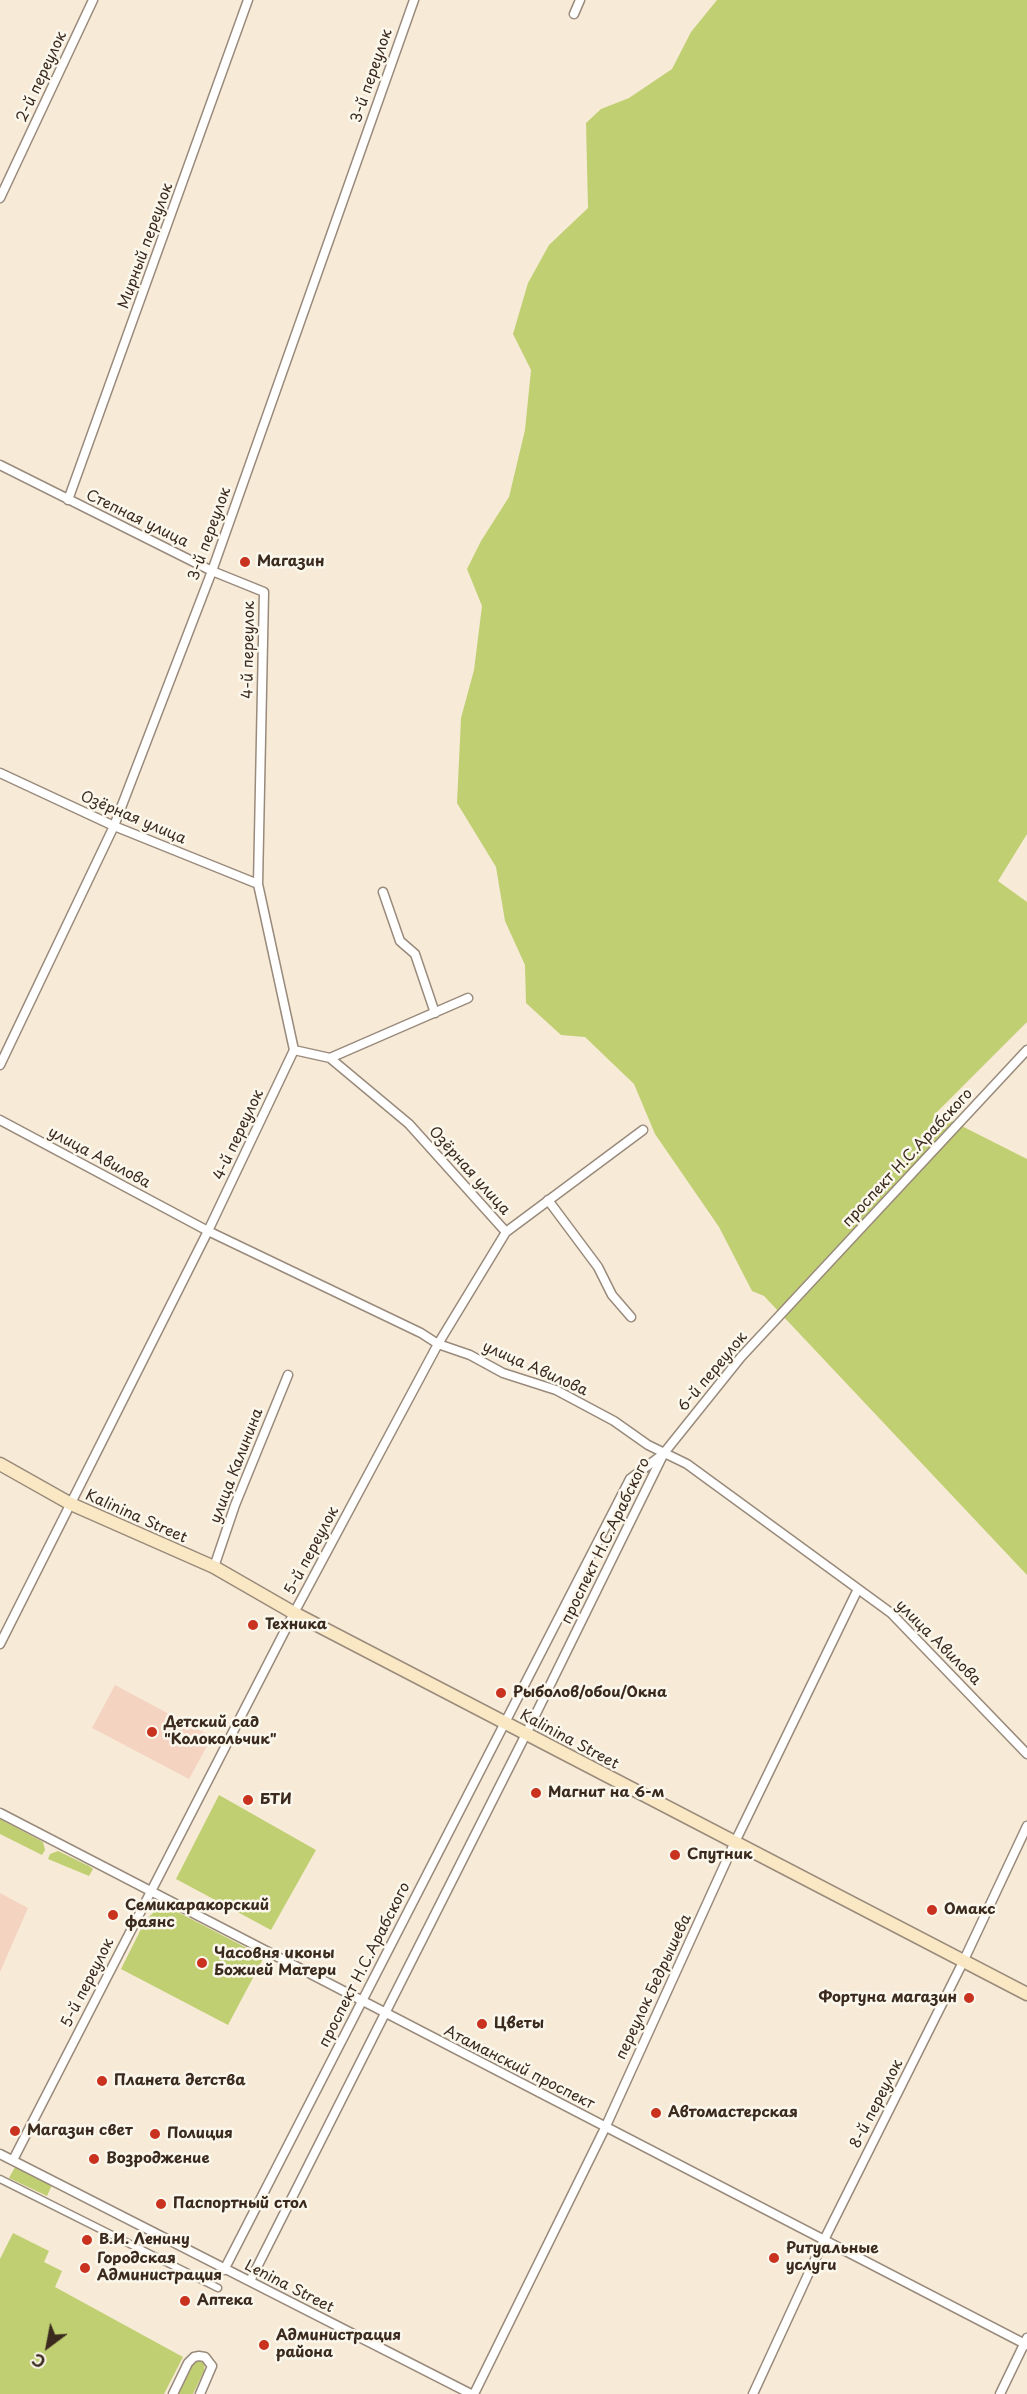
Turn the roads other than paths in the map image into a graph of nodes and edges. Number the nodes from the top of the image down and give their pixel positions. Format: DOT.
graph roads {
  1 [pos="93,0"];
  2 [pos="248,0"];
  3 [pos="414,0"];
  4 [pos="580,0"];
  5 [pos="574,14"];
  6 [pos="0,198"];
  7 [pos="0,465"];
  8 [pos="68,500"];
  9 [pos="212,571"];
  10 [pos="264,592"];
  11 [pos="0,773"];
  12 [pos="114,826"];
  13 [pos="258,884"];
  14 [pos="383,892"];
  15 [pos="468,998"];
  16 [pos="435,1012"];
  17 [pos="294,1050"];
  18 [pos="1027,1050"];
  19 [pos="330,1058"];
  20 [pos="1024,1060"];
  21 [pos="0,1065"];
  22 [pos="0,1120"];
  23 [pos="643,1130"];
  24 [pos="548,1200"];
  25 [pos="208,1231"];
  26 [pos="506,1232"];
  27 [pos="784,1310"];
  28 [pos="631,1317"];
  29 [pos="438,1344"];
  30 [pos="288,1375"];
  31 [pos="664,1452"];
  32 [pos="0,1464"];
  33 [pos="71,1504"];
  34 [pos="214,1567"];
  35 [pos="857,1591"];
  36 [pos="294,1613"];
  37 [pos="0,1644"];
  38 [pos="504,1723"];
  39 [pos="526,1734"];
  40 [pos="1027,1754"];
  41 [pos="0,1813"];
  42 [pos="1027,1826"];
  43 [pos="734,1844"];
  44 [pos="150,1892"];
  45 [pos="963,1962"];
  46 [pos="1027,1994"];
  47 [pos="361,2002"];
  48 [pos="384,2013"];
  49 [pos="605,2127"];
  50 [pos="0,2154"];
  51 [pos="12,2160"];
  52 [pos="0,2179"];
  53 [pos="824,2240"];
  54 [pos="225,2270"];
  55 [pos="250,2282"];
  56 [pos="218,2288"];
  57 [pos="1026,2342"];
  58 [pos="172,2394"];
  59 [pos="200,2394"];
  60 [pos="472,2394"];
  61 [pos="753,2394"];
  62 [pos="1000,2394"];
  1 -- 6 [label="street, 2-й переулок"];
  2 -- 8 [label="street, Мирный переулок"];
  3 -- 9 [label="street, 3-й переулок"];
  4 -- 5 [label="street"];
  7 -- 8 [label="street, Степная улица"];
  8 -- 9 [label="street, Степная улица"];
  9 -- 10 [label="street, Степная улица"];
  9 -- 12 [label="street, 3-й переулок"];
  10 -- 13 [label="street, 4-й переулок"];
  11 -- 12 [label="street, Озёрная улица"];
  12 -- 13 [label="street, Озёрная улица"];
  12 -- 21 [label="street, 3-й переулок"];
  13 -- 17 [label="street, 4-й переулок"];
  14 -- 16 [label="street"];
  15 -- 16 [label="street"];
  16 -- 19 [label="street"];
  17 -- 19 [label="street"];
  17 -- 25 [label="street, 4-й переулок"];
  18 -- 20 [label="street, проспект Н.С.Арабского"];
  19 -- 26 [label="street, Озёрная улица"];
  20 -- 27 [label="street, проспект Н.С.Арабского"];
  22 -- 25 [label="street, улица Авилова"];
  23 -- 24 [label="street, 5-й переулок"];
  24 -- 26 [label="street, 5-й переулок"];
  24 -- 28 [label="street"];
  25 -- 29 [label="street, улица Авилова"];
  25 -- 33 [label="street, 4-й переулок"];
  26 -- 29 [label="street, 5-й переулок"];
  27 -- 31 [label="street, 6-й переулок"];
  29 -- 31 [label="street, улица Авилова"];
  29 -- 36 [label="street, 5-й переулок"];
  30 -- 34 [label="street, улица Калинина"];
  31 -- 35 [label="street, улица Авилова"];
  31 -- 38 [label="street, проспект Н.С.Арабского"];
  31 -- 39 [label="street, проспект Н.С.Арабского"];
  32 -- 33 [label="main road, Kalinina Street"];
  33 -- 34 [label="main road, Kalinina Street"];
  33 -- 37 [label="street, 4-й переулок"];
  34 -- 36 [label="main road, Kalinina Street"];
  35 -- 40 [label="street, улица Авилова"];
  35 -- 43 [label="street, переулок Бедрышева"];
  36 -- 38 [label="main road, Kalinina Street"];
  36 -- 44 [label="street, 5-й переулок"];
  38 -- 39 [label="main road, Kalinina Street"];
  38 -- 47 [label="street, проспект Н.С.Арабского"];
  39 -- 43 [label="main road, Kalinina Street"];
  39 -- 48 [label="street, проспект Н.С.Арабского"];
  41 -- 44 [label="street, Атаманский проспект"];
  42 -- 45 [label="street, 8-й переулок"];
  43 -- 45 [label="main road, Kalinina Street"];
  43 -- 49 [label="street, переулок Бедрышева"];
  44 -- 47 [label="street, Атаманский проспект"];
  44 -- 51 [label="street, 5-й переулок"];
  45 -- 46 [label="main road, Kalinina Street"];
  45 -- 53 [label="street, 8-й переулок"];
  47 -- 48 [label="street, Атаманский проспект"];
  47 -- 54 [label="street, проспект Н.С.Арабского"];
  48 -- 49 [label="street, Атаманский проспект"];
  48 -- 55 [label="street, проспект Н.С.Арабского"];
  49 -- 53 [label="street, Атаманский проспект"];
  49 -- 60 [label="street, переулок Бедрышева"];
  50 -- 51 [label="street, Lenina Street"];
  51 -- 54 [label="street, Lenina Street"];
  52 -- 56 [label="street"];
  53 -- 57 [label="street, Атаманский проспект"];
  53 -- 61 [label="street, 8-й переулок"];
  54 -- 55 [label="street, Lenina Street"];
  55 -- 60 [label="street, Lenina Street"];
  57 -- 62 [label="street"];
  58 -- 59 [label="street"];
}
